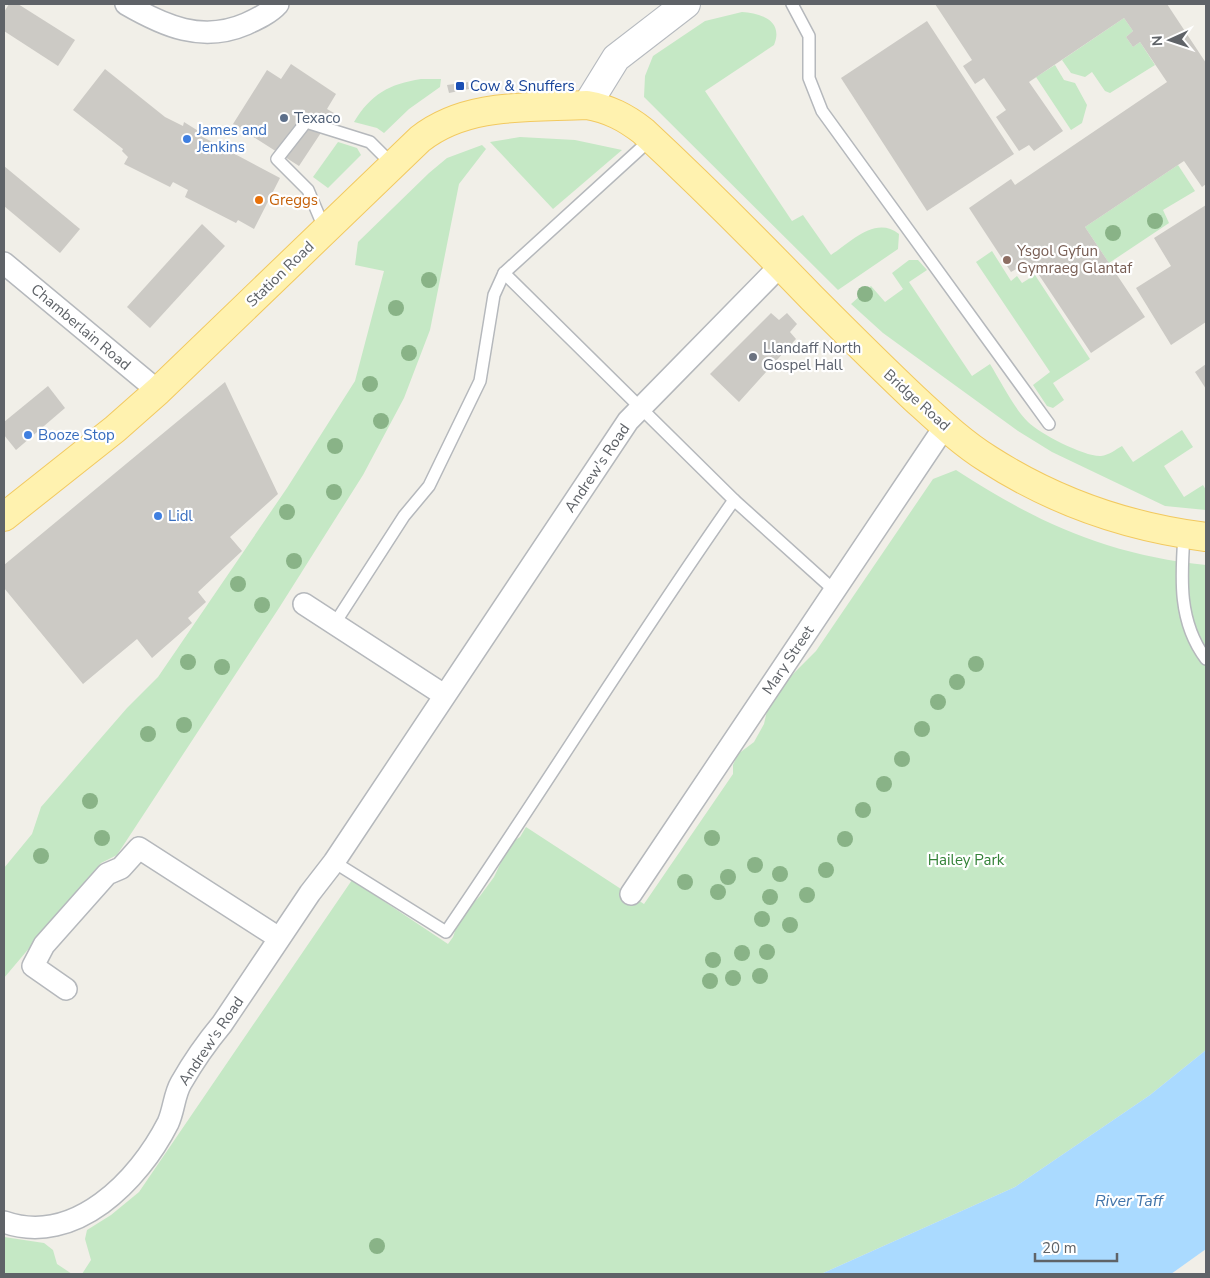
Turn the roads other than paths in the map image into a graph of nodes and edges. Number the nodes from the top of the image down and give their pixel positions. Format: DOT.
graph roads {
  1 [pos="126,4"];
  2 [pos="278,4"];
  3 [pos="686,4"];
  4 [pos="792,4"];
  5 [pos="587,105"];
  6 [pos="651,139"];
  7 [pos="393,165"];
  8 [pos="325,230"];
  9 [pos="4,263"];
  10 [pos="780,265"];
  11 [pos="504,273"];
  12 [pos="158,391"];
  13 [pos="639,408"];
  14 [pos="1049,424"];
  15 [pos="945,426"];
  16 [pos="734,500"];
  17 [pos="4,517"];
  18 [pos="1195,536"];
  19 [pos="835,591"];
  20 [pos="304,604"];
  21 [pos="335,624"];
  22 [pos="1206,659"];
  23 [pos="444,695"];
  24 [pos="334,862"];
  25 [pos="631,894"];
  26 [pos="278,938"];
  27 [pos="66,990"];
  28 [pos="4,1222"];
  1 -- 2 [label="street"];
  3 -- 5 [label="street"];
  4 -- 14 [label="lane"];
  5 -- 6 [label="main road, Bridge Road"];
  5 -- 7 [label="main road, Station Road"];
  6 -- 10 [label="main road, Bridge Road"];
  6 -- 11 [label="lane"];
  7 -- 8 [label="main road, Station Road"];
  7 -- 8 [label="lane"];
  8 -- 12 [label="main road, Station Road"];
  9 -- 12 [label="street, Chamberlain Road"];
  10 -- 13 [label="street, Andrew's Road"];
  10 -- 15 [label="main road, Bridge Road"];
  11 -- 13 [label="lane"];
  11 -- 21 [label="lane"];
  12 -- 17 [label="main road, Station Road"];
  13 -- 16 [label="lane"];
  13 -- 23 [label="street, Andrew's Road"];
  15 -- 18 [label="main road, Bridge Road"];
  15 -- 19 [label="street, Mary Street"];
  16 -- 19 [label="lane"];
  16 -- 24 [label="lane"];
  18 -- 22 [label="lane"];
  19 -- 25 [label="street, Mary Street"];
  20 -- 21 [label="street"];
  21 -- 23 [label="street"];
  23 -- 24 [label="street, Andrew's Road"];
  24 -- 26 [label="street, Andrew's Road"];
  26 -- 27 [label="street"];
  26 -- 28 [label="street, Andrew's Road"];
}
